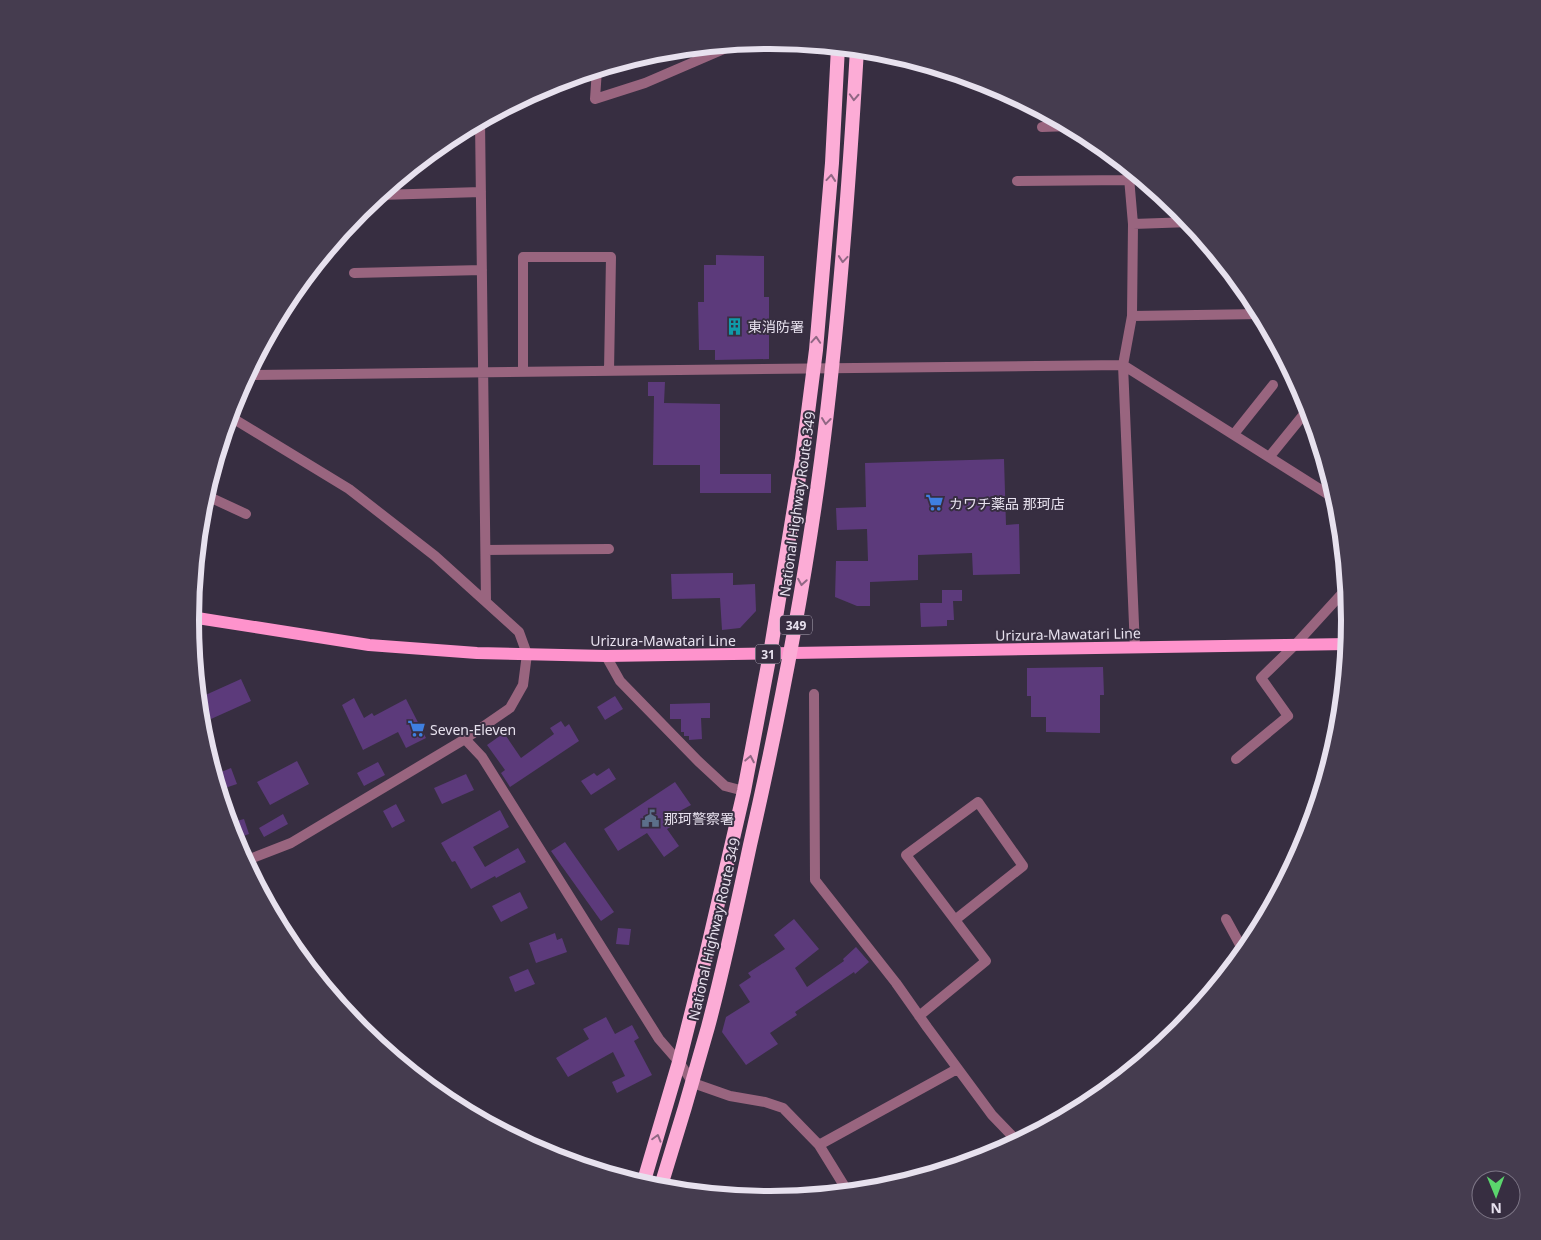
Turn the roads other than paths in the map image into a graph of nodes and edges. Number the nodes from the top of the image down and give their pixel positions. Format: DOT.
graph roads {
  1 [pos="718,52"];
  2 [pos="838,53"];
  3 [pos="857,56"];
  4 [pos="597,76"];
  5 [pos="1042,126"];
  6 [pos="1058,126"];
  7 [pos="480,128"];
  8 [pos="1129,176"];
  9 [pos="1129,180"];
  10 [pos="1017,181"];
  11 [pos="481,192"];
  12 [pos="390,195"];
  13 [pos="1180,222"];
  14 [pos="1133,224"];
  15 [pos="482,270"];
  16 [pos="354,273"];
  17 [pos="1252,314"];
  18 [pos="1132,316"];
  19 [pos="1123,365"];
  20 [pos="813,369"];
  21 [pos="832,369"];
  22 [pos="609,371"];
  23 [pos="523,372"];
  24 [pos="484,373"];
  25 [pos="254,375"];
  26 [pos="1273,385"];
  27 [pos="1303,416"];
  28 [pos="236,420"];
  29 [pos="1234,434"];
  30 [pos="1270,456"];
  31 [pos="1327,494"];
  32 [pos="213,499"];
  33 [pos="246,514"];
  34 [pos="609,549"];
  35 [pos="486,550"];
  36 [pos="1341,594"];
  37 [pos="486,602"];
  38 [pos="199,618"];
  39 [pos="1341,644"];
  40 [pos="1295,645"];
  41 [pos="1135,648"];
  42 [pos="791,653"];
  43 [pos="527,654"];
  44 [pos="770,654"];
  45 [pos="606,656"];
  46 [pos="814,694"];
  47 [pos="465,739"];
  48 [pos="1236,759"];
  49 [pos="744,791"];
  50 [pos="252,858"];
  51 [pos="1226,919"];
  52 [pos="955,920"];
  53 [pos="1240,945"];
  54 [pos="919,1016"];
  55 [pos="679,1062"];
  56 [pos="957,1069"];
  57 [pos="692,1083"];
  58 [pos="1013,1137"];
  59 [pos="819,1145"];
  60 [pos="645,1177"];
  61 [pos="663,1181"];
  62 [pos="844,1186"];
  1 -- 4 [label="street"];
  20 -- 2 [label="highway, National Highway Route 349 / 349, one-way"];
  3 -- 21 [label="highway, National Highway Route 349 / 349, one-way"];
  5 -- 6 [label="street"];
  7 -- 11 [label="street"];
  8 -- 9 [label="street"];
  9 -- 10 [label="street"];
  9 -- 14 [label="street"];
  11 -- 12 [label="street"];
  11 -- 15 [label="street"];
  13 -- 14 [label="street"];
  14 -- 18 [label="street"];
  15 -- 16 [label="street"];
  15 -- 24 [label="street"];
  17 -- 18 [label="street"];
  18 -- 19 [label="street"];
  19 -- 21 [label="street"];
  19 -- 29 [label="street"];
  19 -- 41 [label="street"];
  20 -- 21 [label="street"];
  20 -- 22 [label="street"];
  20 -- 44 [label="highway, National Highway Route 349 / 349"];
  21 -- 42 [label="highway, National Highway Route 349 / 349, one-way"];
  22 -- 23 [label="street"];
  22 -- 23 [label="street"];
  23 -- 24 [label="street"];
  24 -- 25 [label="street"];
  24 -- 35 [label="street"];
  26 -- 29 [label="street"];
  27 -- 30 [label="street"];
  28 -- 37 [label="street"];
  29 -- 30 [label="street"];
  30 -- 31 [label="street"];
  32 -- 33 [label="street"];
  34 -- 35 [label="street"];
  35 -- 37 [label="street"];
  36 -- 40 [label="street"];
  37 -- 43 [label="street"];
  38 -- 43 [label="main road, Urizura-Mawatari Line / 31"];
  39 -- 40 [label="main road, Urizura-Mawatari Line / 31"];
  40 -- 41 [label="main road, Urizura-Mawatari Line / 31"];
  40 -- 48 [label="street"];
  41 -- 42 [label="main road, Urizura-Mawatari Line / 31"];
  42 -- 44 [label="main road, Urizura-Mawatari Line / 31"];
  42 -- 57 [label="highway, National Highway Route 349 / 349"];
  43 -- 45 [label="main road, Urizura-Mawatari Line / 31"];
  43 -- 47 [label="street"];
  44 -- 45 [label="main road, Urizura-Mawatari Line / 31"];
  49 -- 44 [label="highway, National Highway Route 349 / 349, one-way"];
  45 -- 49 [label="street"];
  46 -- 54 [label="street"];
  47 -- 50 [label="street"];
  47 -- 55 [label="street"];
  49 -- 55 [label="highway, National Highway Route 349 / 349"];
  51 -- 53 [label="street"];
  52 -- 52 [label="street"];
  52 -- 54 [label="street"];
  54 -- 56 [label="street"];
  55 -- 57 [label="street"];
  60 -- 55 [label="highway, National Highway Route 349 / 349, one-way"];
  56 -- 58 [label="street"];
  56 -- 59 [label="street"];
  57 -- 59 [label="street"];
  57 -- 61 [label="highway, National Highway Route 349 / 349"];
  59 -- 62 [label="street"];
}
